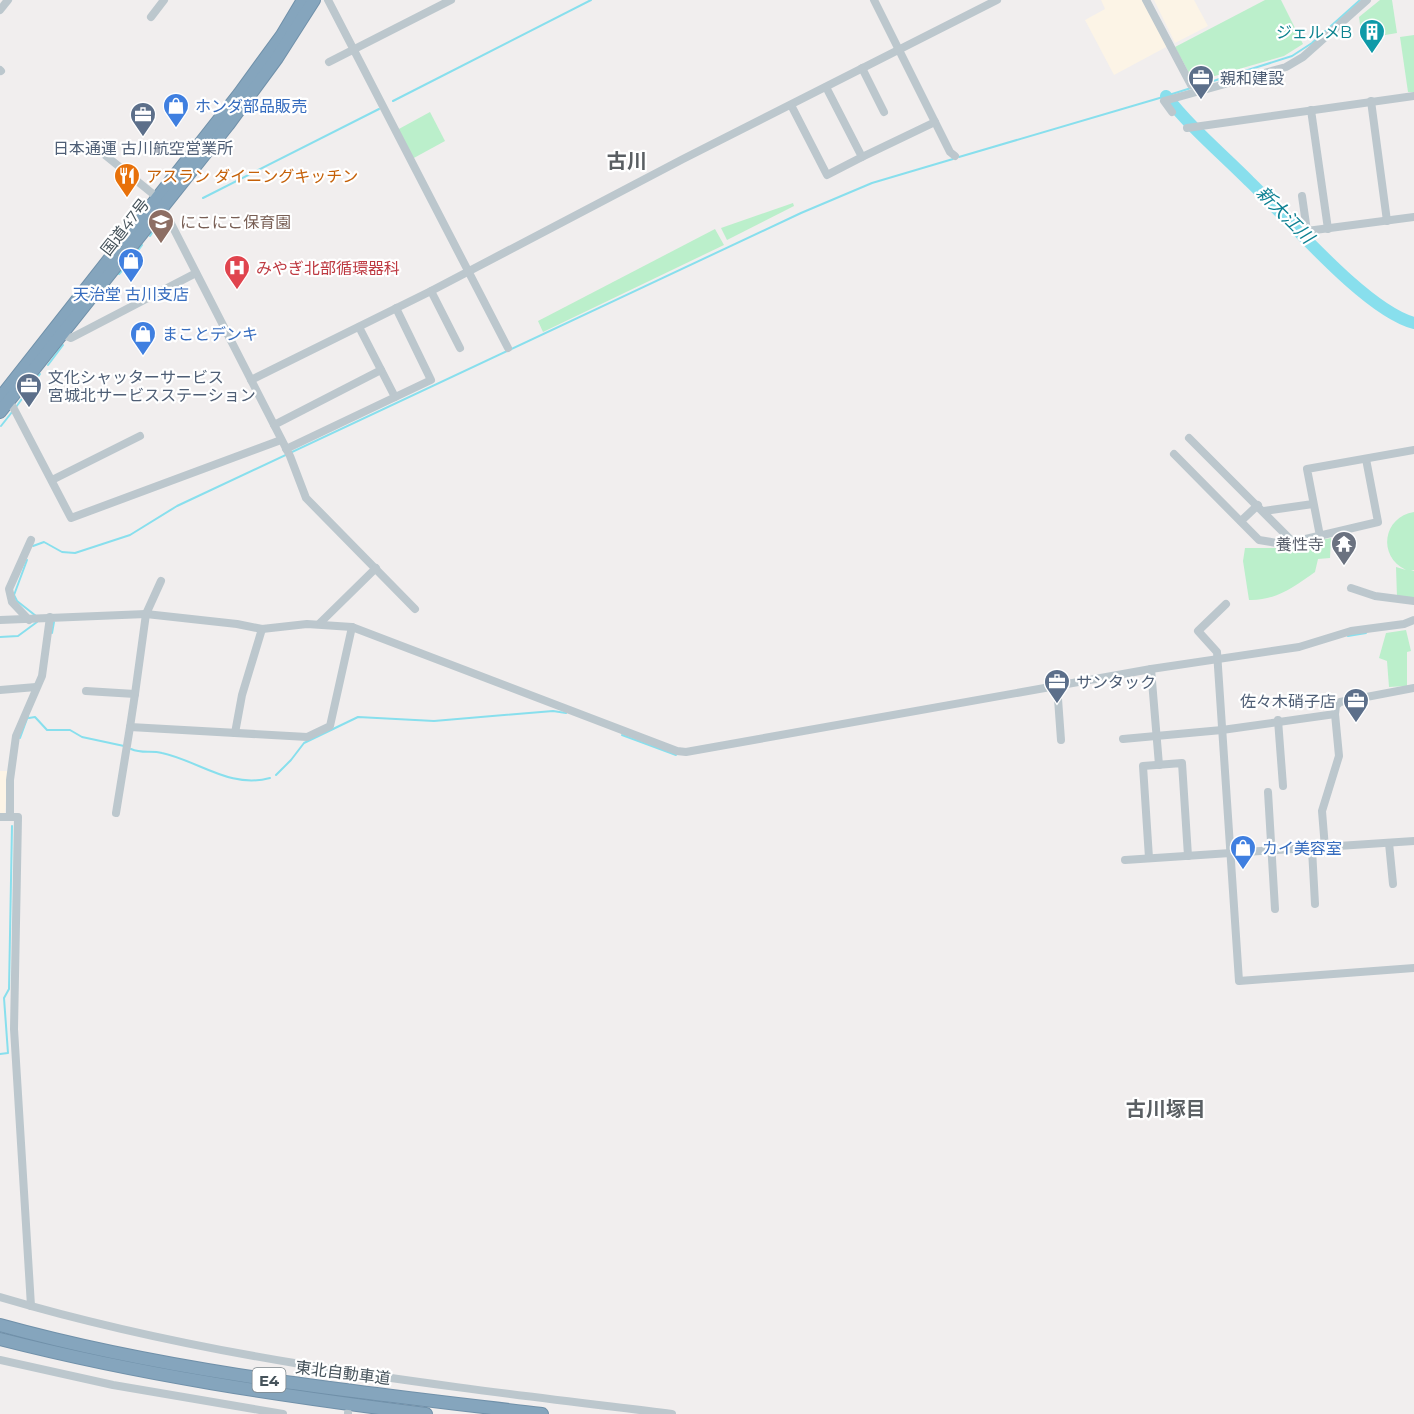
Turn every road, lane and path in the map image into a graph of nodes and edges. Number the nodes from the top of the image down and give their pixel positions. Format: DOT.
graph roads {
  1 [pos="8,0"];
  2 [pos="164,0"];
  3 [pos="303,0"];
  4 [pos="314,0"];
  5 [pos="328,0"];
  6 [pos="451,0"];
  7 [pos="874,0"];
  8 [pos="997,0"];
  9 [pos="1146,0"];
  10 [pos="1367,0"];
  11 [pos="0,10"];
  12 [pos="151,17"];
  13 [pos="353,49"];
  14 [pos="898,49"];
  15 [pos="329,62"];
  16 [pos="862,68"];
  17 [pos="1191,85"];
  18 [pos="826,87"];
  19 [pos="1414,96"];
  20 [pos="1371,101"];
  21 [pos="791,105"];
  22 [pos="1168,107"];
  23 [pos="1311,110"];
  24 [pos="884,112"];
  25 [pos="935,122"];
  26 [pos="1190,127"];
  27 [pos="100,151"];
  28 [pos="955,156"];
  29 [pos="862,157"];
  30 [pos="1302,196"];
  31 [pos="160,202"];
  32 [pos="1414,216"];
  33 [pos="1387,221"];
  34 [pos="1328,229"];
  35 [pos="468,271"];
  36 [pos="196,273"];
  37 [pos="431,291"];
  38 [pos="396,308"];
  39 [pos="359,327"];
  40 [pos="62,334"];
  41 [pos="460,348"];
  42 [pos="508,348"];
  43 [pos="381,370"];
  44 [pos="251,380"];
  45 [pos="395,397"];
  46 [pos="2,405"];
  47 [pos="274,425"];
  48 [pos="140,436"];
  49 [pos="1190,438"];
  50 [pos="281,440"];
  51 [pos="1414,450"];
  52 [pos="288,452"];
  53 [pos="1174,454"];
  54 [pos="1366,459"];
  55 [pos="52,480"];
  56 [pos="1313,504"];
  57 [pos="1261,508"];
  58 [pos="1241,521"];
  59 [pos="1320,536"];
  60 [pos="31,540"];
  61 [pos="1293,542"];
  62 [pos="376,568"];
  63 [pos="161,581"];
  64 [pos="1351,588"];
  65 [pos="1414,600"];
  66 [pos="1226,604"];
  67 [pos="415,609"];
  68 [pos="146,614"];
  69 [pos="50,617"];
  70 [pos="34,619"];
  71 [pos="0,620"];
  72 [pos="1414,620"];
  73 [pos="320,624"];
  74 [pos="352,627"];
  75 [pos="262,629"];
  76 [pos="1217,659"];
  77 [pos="1151,669"];
  78 [pos="1057,685"];
  79 [pos="36,687"];
  80 [pos="1414,688"];
  81 [pos="0,690"];
  82 [pos="86,691"];
  83 [pos="135,694"];
  84 [pos="1335,714"];
  85 [pos="1278,720"];
  86 [pos="130,727"];
  87 [pos="1222,730"];
  88 [pos="235,733"];
  89 [pos="1156,736"];
  90 [pos="1122,739"];
  91 [pos="1061,740"];
  92 [pos="1159,765"];
  93 [pos="1283,786"];
  94 [pos="1268,792"];
  95 [pos="116,813"];
  96 [pos="10,816"];
  97 [pos="0,817"];
  98 [pos="1414,841"];
  99 [pos="1389,843"];
  100 [pos="1325,848"];
  101 [pos="1312,849"];
  102 [pos="1271,852"];
  103 [pos="1231,854"];
  104 [pos="1188,856"];
  105 [pos="1149,858"];
  106 [pos="1125,860"];
  107 [pos="1393,884"];
  108 [pos="1315,904"];
  109 [pos="1275,909"];
  110 [pos="1414,968"];
  111 [pos="0,1297"];
  112 [pos="31,1306"];
  113 [pos="0,1323"];
  114 [pos="0,1339"];
  115 [pos="0,1360"];
  116 [pos="283,1414"];
  117 [pos="426,1414"];
  118 [pos="542,1414"];
  119 [pos="672,1414"];
  1 -- 11 [label="street"];
  2 -- 12 [label="street"];
  3 -- 31 [label="highway, 国道47号"];
  4 -- 31 [label="highway, 国道47号"];
  5 -- 13 [label="street"];
  6 -- 13 [label="street"];
  7 -- 14 [label="street"];
  8 -- 14 [label="street"];
  9 -- 17 [label="street"];
  10 -- 22 [label="street"];
  13 -- 15 [label="street"];
  13 -- 35 [label="street"];
  14 -- 16 [label="street"];
  14 -- 25 [label="street"];
  16 -- 18 [label="street"];
  16 -- 24 [label="street"];
  18 -- 21 [label="street"];
  18 -- 29 [label="street"];
  19 -- 20 [label="street"];
  20 -- 23 [label="street"];
  20 -- 33 [label="street"];
  21 -- 29 [label="street"];
  21 -- 35 [label="street"];
  23 -- 26 [label="street"];
  23 -- 34 [label="street"];
  25 -- 28 [label="street"];
  25 -- 29 [label="street"];
  27 -- 31 [label="street"];
  30 -- 34 [label="street"];
  31 -- 36 [label="street"];
  31 -- 40 [label="highway, 国道47号"];
  31 -- 46 [label="highway, 国道47号"];
  32 -- 33 [label="street"];
  33 -- 34 [label="street"];
  35 -- 37 [label="street"];
  35 -- 42 [label="street"];
  36 -- 40 [label="street"];
  36 -- 44 [label="street"];
  37 -- 38 [label="street"];
  37 -- 41 [label="street"];
  38 -- 39 [label="street"];
  38 -- 45 [label="street"];
  39 -- 43 [label="street"];
  39 -- 44 [label="street"];
  40 -- 46 [label="highway, 国道47号"];
  43 -- 45 [label="street"];
  43 -- 47 [label="street"];
  44 -- 47 [label="street"];
  45 -- 52 [label="street"];
  46 -- 55 [label="street"];
  47 -- 50 [label="street"];
  48 -- 55 [label="street"];
  49 -- 57 [label="street"];
  50 -- 52 [label="street"];
  50 -- 55 [label="street"];
  51 -- 54 [label="street"];
  52 -- 62 [label="street"];
  53 -- 58 [label="street"];
  54 -- 56 [label="street"];
  54 -- 59 [label="street"];
  56 -- 57 [label="street"];
  56 -- 59 [label="street"];
  57 -- 58 [label="street"];
  57 -- 61 [label="street"];
  58 -- 61 [label="street"];
  59 -- 61 [label="street"];
  60 -- 70 [label="street"];
  62 -- 67 [label="street"];
  62 -- 73 [label="street"];
  63 -- 68 [label="street"];
  64 -- 65 [label="street"];
  66 -- 76 [label="street"];
  68 -- 69 [label="street"];
  68 -- 75 [label="street"];
  68 -- 83 [label="street"];
  69 -- 70 [label="street"];
  69 -- 79 [label="street"];
  70 -- 71 [label="street"];
  72 -- 76 [label="street"];
  73 -- 74 [label="street"];
  73 -- 75 [label="street"];
  74 -- 78 [label="street"];
  74 -- 88 [label="street"];
  75 -- 88 [label="street"];
  76 -- 77 [label="street"];
  76 -- 87 [label="street"];
  77 -- 78 [label="street"];
  77 -- 89 [label="street"];
  78 -- 91 [label="street"];
  79 -- 81 [label="street"];
  79 -- 96 [label="street"];
  80 -- 84 [label="street"];
  82 -- 83 [label="street"];
  83 -- 86 [label="street"];
  84 -- 85 [label="street"];
  84 -- 100 [label="street"];
  85 -- 87 [label="street"];
  85 -- 93 [label="street"];
  86 -- 88 [label="street"];
  86 -- 95 [label="street"];
  87 -- 89 [label="street"];
  87 -- 103 [label="street"];
  89 -- 90 [label="street"];
  89 -- 92 [label="street"];
  92 -- 104 [label="street"];
  92 -- 105 [label="street"];
  94 -- 102 [label="street"];
  96 -- 97 [label="street"];
  96 -- 112 [label="street"];
  98 -- 99 [label="street"];
  99 -- 100 [label="street"];
  99 -- 107 [label="street"];
  100 -- 101 [label="street"];
  101 -- 102 [label="street"];
  101 -- 108 [label="street"];
  102 -- 103 [label="street"];
  102 -- 109 [label="street"];
  103 -- 104 [label="street"];
  103 -- 110 [label="street"];
  104 -- 105 [label="street"];
  105 -- 106 [label="street"];
  111 -- 112 [label="street"];
  112 -- 119 [label="street"];
  113 -- 118 [label="highway, 東北自動車道 / E4"];
  114 -- 117 [label="highway, 東北自動車道 / E4"];
  115 -- 116 [label="street"];
}
